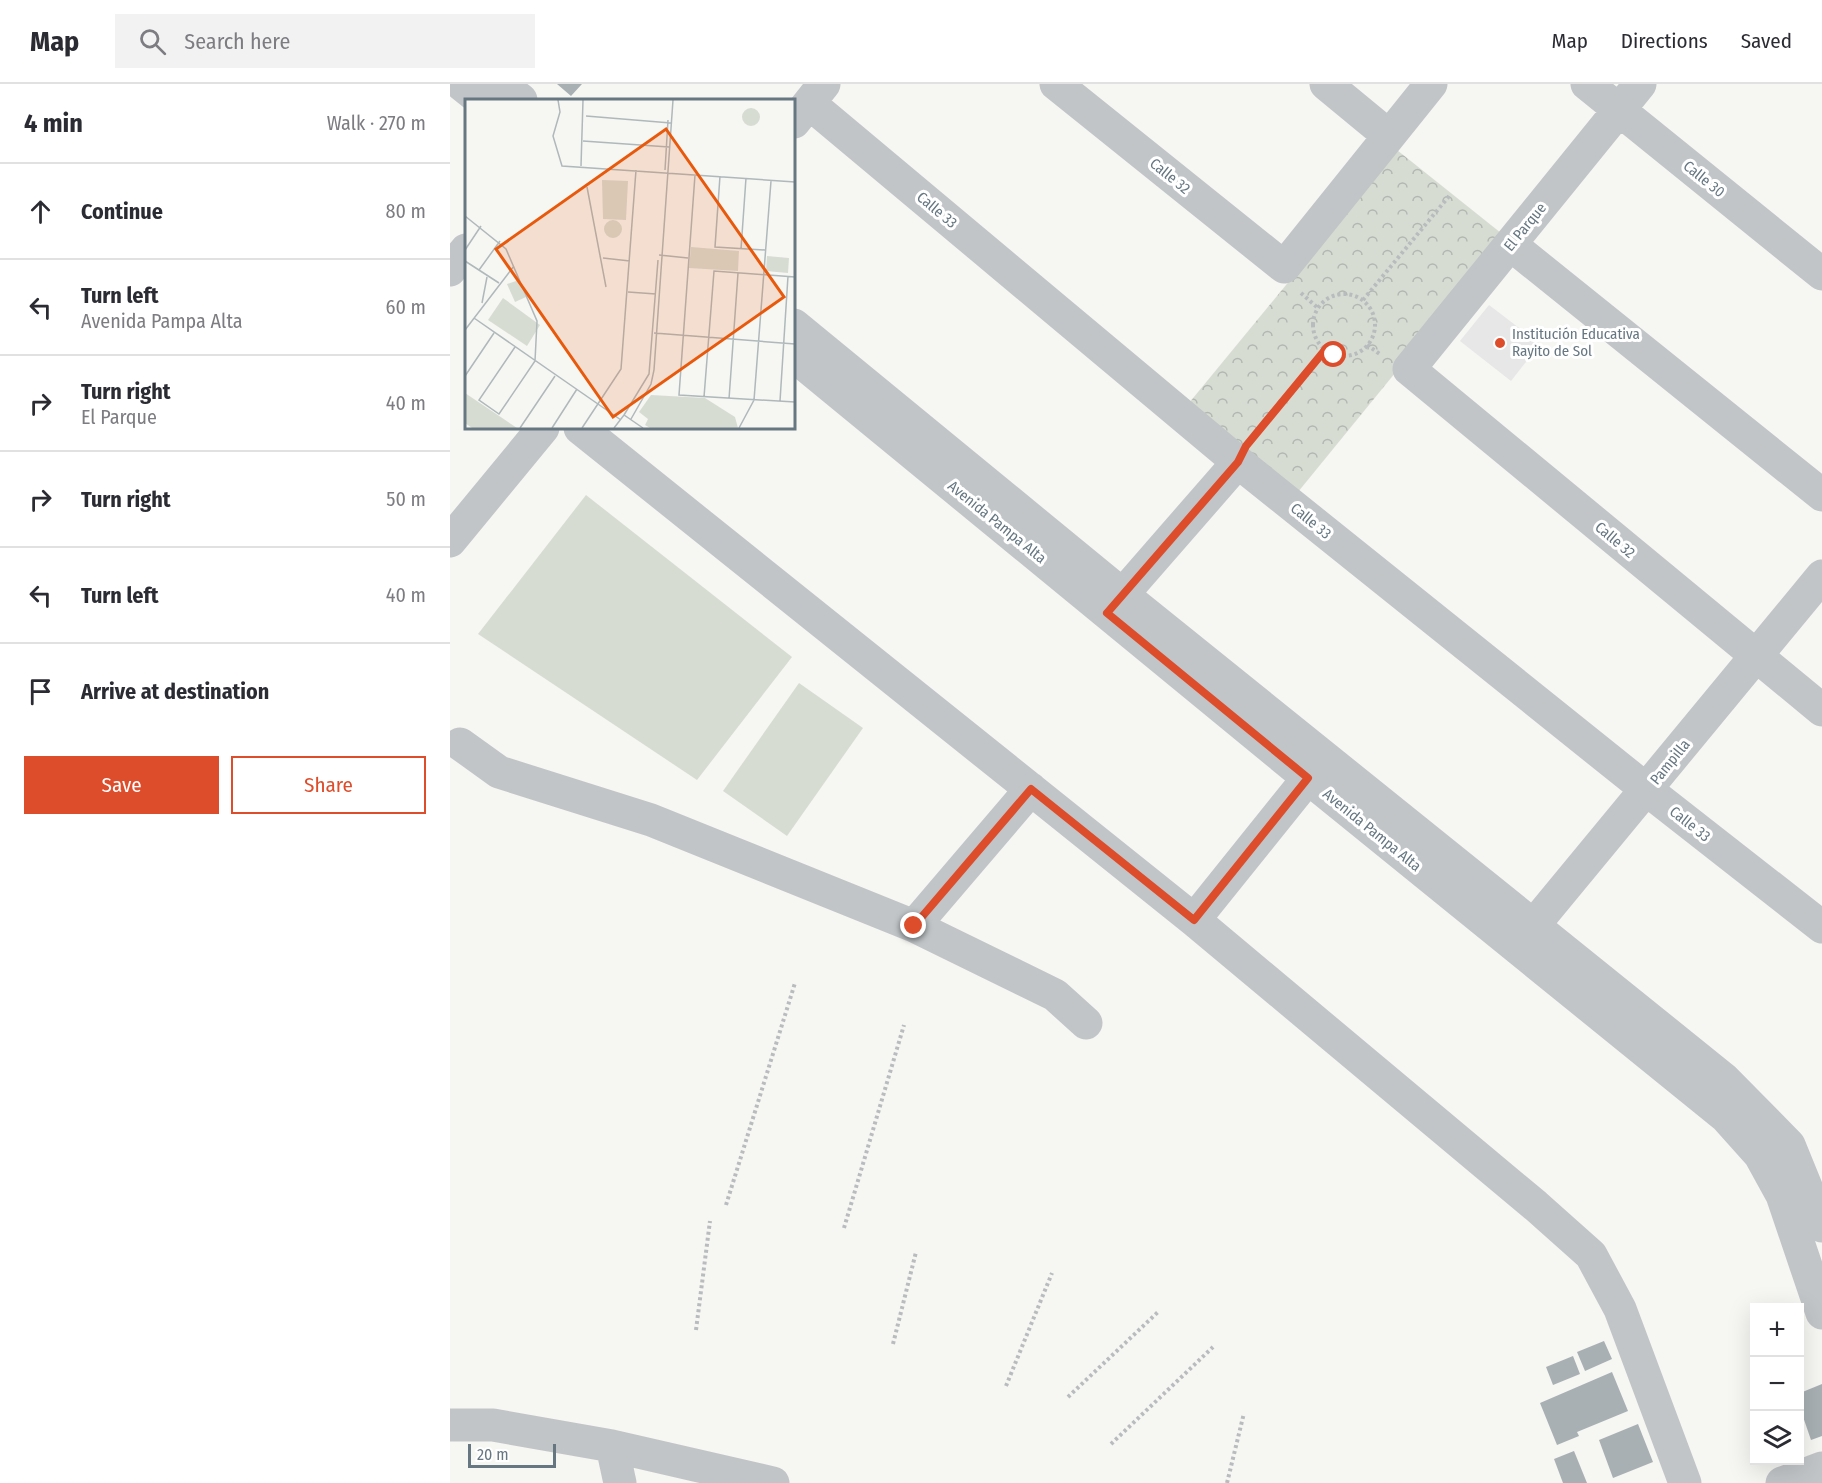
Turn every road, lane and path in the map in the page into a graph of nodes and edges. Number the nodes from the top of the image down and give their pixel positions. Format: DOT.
graph roads {
  1 [pos="461,84"];
  2 [pos="501,84"];
  3 [pos="1056,84"];
  4 [pos="1326,84"];
  5 [pos="1431,84"];
  6 [pos="1587,84"];
  7 [pos="1640,84"];
  8 [pos="480,99"];
  9 [pos="520,99"];
  10 [pos="809,103"];
  11 [pos="1619,110"];
  12 [pos="1389,136"];
  13 [pos="1450,195"];
  14 [pos="1511,244"];
  15 [pos="465,251"];
  16 [pos="450,270"];
  17 [pos="1822,274"];
  18 [pos="1364,300"];
  19 [pos="795,326"];
  20 [pos="1325,350"];
  21 [pos="795,357"];
  22 [pos="1409,369"];
  23 [pos="542,429"];
  24 [pos="581,429"];
  25 [pos="1238,462"];
  26 [pos="1822,495"];
  27 [pos="450,540"];
  28 [pos="1822,576"];
  29 [pos="1115,604"];
  30 [pos="1756,657"];
  31 [pos="1822,710"];
  32 [pos="460,744"];
  33 [pos="1317,768"];
  34 [pos="1031,789"];
  35 [pos="1647,790"];
  36 [pos="1194,920"];
  37 [pos="914,926"];
  38 [pos="1822,927"];
  39 [pos="1525,936"];
  40 [pos="795,983"];
  41 [pos="1086,1023"];
  42 [pos="904,1025"];
  43 [pos="726,1205"];
  44 [pos="710,1221"];
  45 [pos="1822,1226"];
  46 [pos="843,1228"];
  47 [pos="916,1252"];
  48 [pos="1052,1273"];
  49 [pos="1158,1312"];
  50 [pos="1822,1313"];
  51 [pos="696,1330"];
  52 [pos="893,1344"];
  53 [pos="1213,1347"];
  54 [pos="1006,1386"];
  55 [pos="1068,1397"];
  56 [pos="1244,1413"];
  57 [pos="450,1425"];
  58 [pos="1111,1444"];
  59 [pos="612,1446"];
  60 [pos="1822,1468"];
  61 [pos="620,1483"];
  62 [pos="773,1483"];
  63 [pos="1227,1483"];
  64 [pos="1685,1483"];
  65 [pos="1782,1483"];
  1 -- 8 [label="street"];
  2 -- 9 [label="street"];
  3 -- 12 [label="street, Calle 32"];
  4 -- 12 [label="street"];
  5 -- 12 [label="street"];
  6 -- 11 [label="street, Calle 30"];
  7 -- 11 [label="street, El Parque"];
  10 -- 25 [label="street, Calle 33"];
  11 -- 14 [label="street, El Parque"];
  11 -- 17 [label="street, Calle 30"];
  13 -- 18 [label="path"];
  14 -- 22 [label="street, El Parque"];
  14 -- 26 [label="street"];
  15 -- 16 [label="street"];
  18 -- 20 [label="path"];
  18 -- 20 [label="path"];
  19 -- 29 [label="street, Avenida Pampa Alta"];
  20 -- 25 [label="path"];
  21 -- 29 [label="street, Avenida Pampa Alta"];
  22 -- 30 [label="street, Calle 32"];
  23 -- 27 [label="street"];
  24 -- 34 [label="street"];
  25 -- 29 [label="street"];
  25 -- 35 [label="street, Calle 33"];
  28 -- 30 [label="street, Pampilla"];
  29 -- 33 [label="street, Avenida Pampa Alta"];
  30 -- 31 [label="street, Calle 32"];
  30 -- 35 [label="street, Pampilla"];
  32 -- 37 [label="street"];
  33 -- 36 [label="street"];
  33 -- 39 [label="street, Avenida Pampa Alta"];
  34 -- 36 [label="street"];
  34 -- 37 [label="street"];
  35 -- 38 [label="street, Calle 33"];
  35 -- 39 [label="street, Pampilla"];
  36 -- 64 [label="street"];
  37 -- 41 [label="street"];
  39 -- 45 [label="street, Avenida Pampa Alta"];
  39 -- 50 [label="street, Avenida Pampa Alta"];
  40 -- 43 [label="path"];
  42 -- 46 [label="path"];
  44 -- 51 [label="path"];
  47 -- 52 [label="path"];
  48 -- 54 [label="path"];
  49 -- 55 [label="path"];
  53 -- 58 [label="path"];
  56 -- 63 [label="path"];
  57 -- 59 [label="street"];
  59 -- 61 [label="street"];
  59 -- 62 [label="street"];
  60 -- 65 [label="street"];
}
